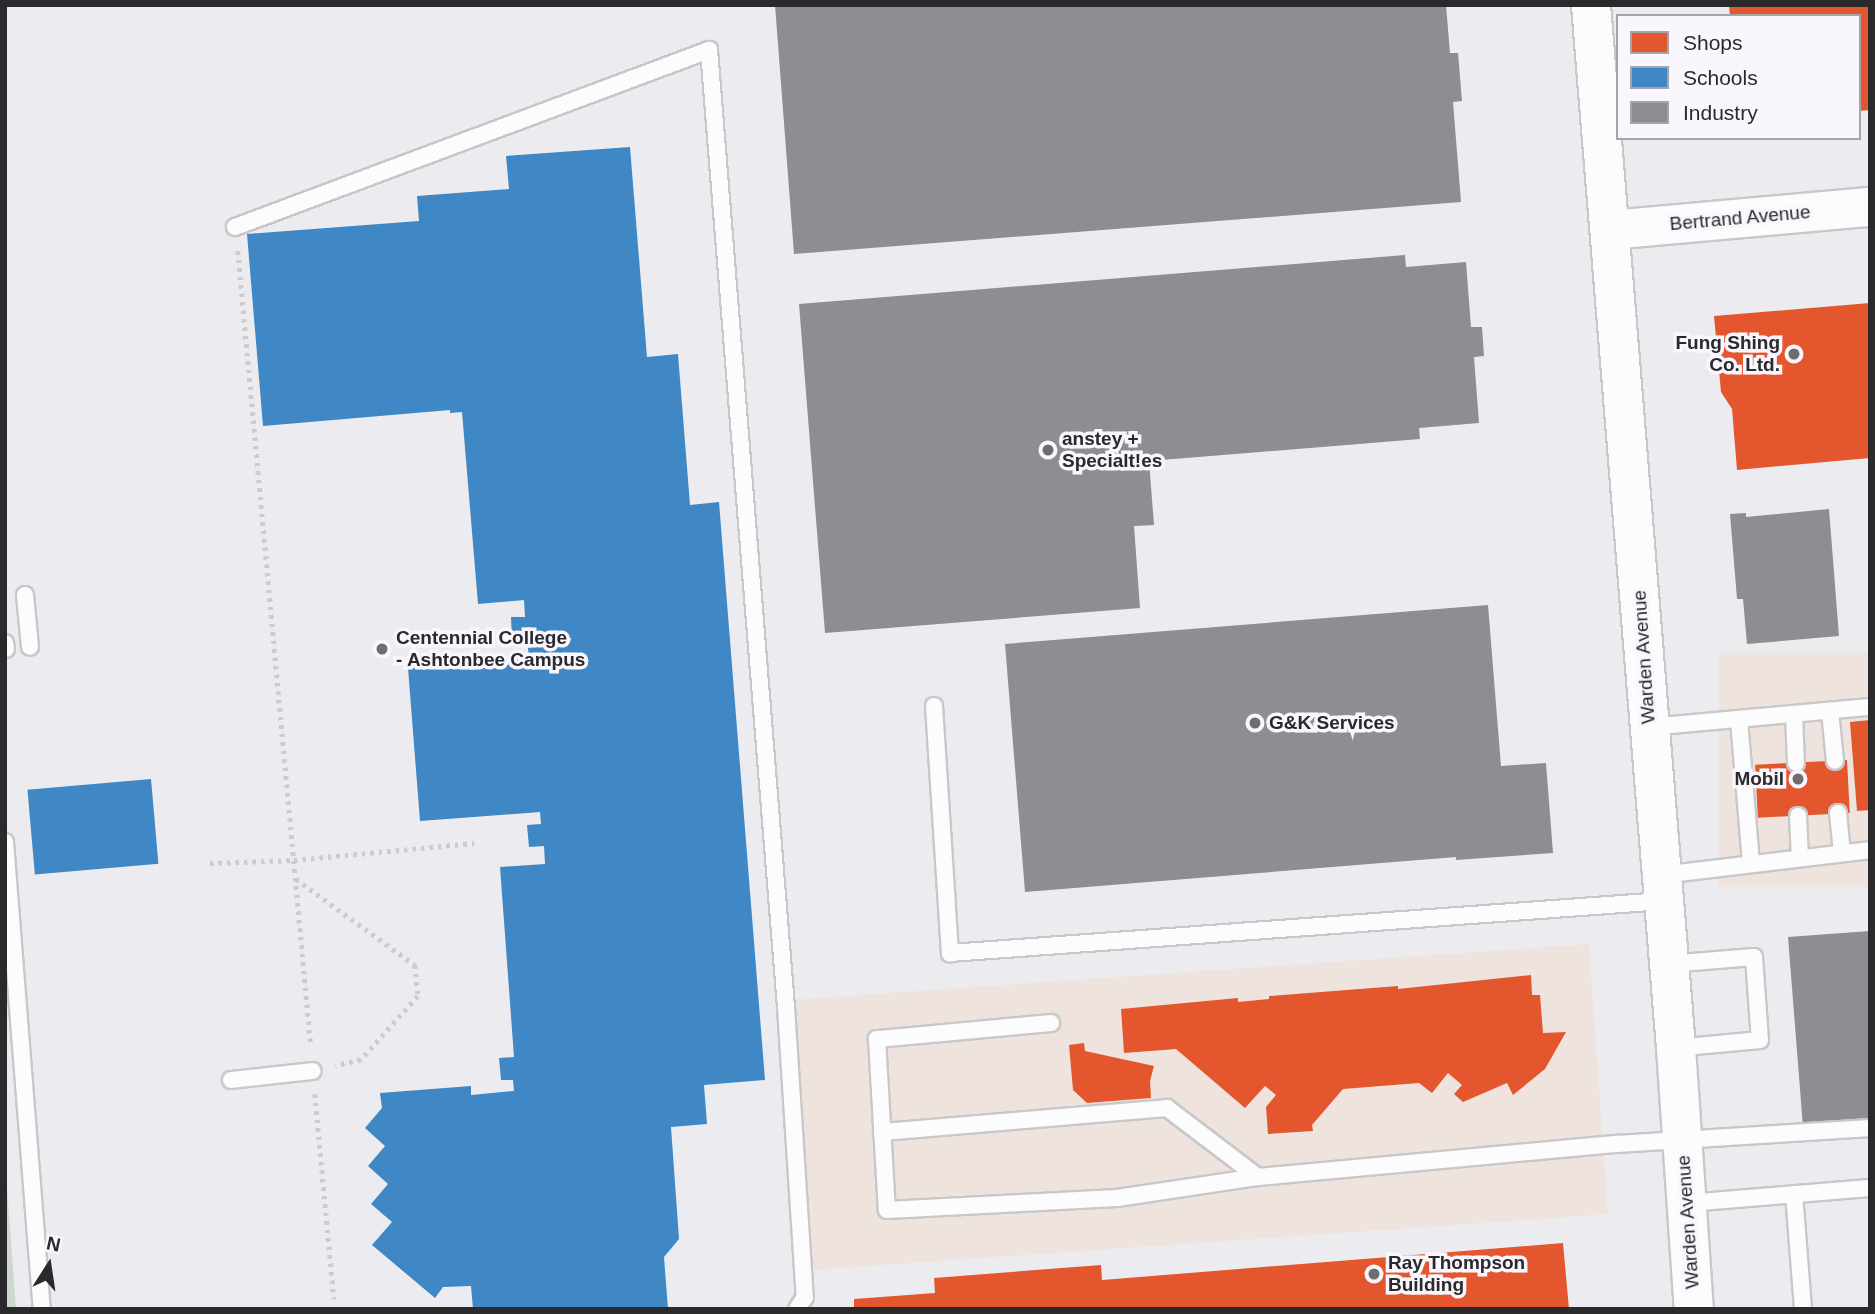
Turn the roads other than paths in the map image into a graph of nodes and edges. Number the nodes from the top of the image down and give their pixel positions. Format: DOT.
graph roads {
  1 [pos="1591,5"];
  2 [pos="1870,207"];
  3 [pos="235,227"];
  4 [pos="1611,230"];
  5 [pos="24,595"];
  6 [pos="5,643"];
  7 [pos="30,647"];
  8 [pos="6,649"];
  9 [pos="933,706"];
  10 [pos="1870,707"];
  11 [pos="1830,710"];
  12 [pos="1794,714"];
  13 [pos="1739,720"];
  14 [pos="1649,727"];
  15 [pos="1835,761"];
  16 [pos="1796,763"];
  17 [pos="1838,813"];
  18 [pos="1798,816"];
  19 [pos="5,842"];
  20 [pos="1870,850"];
  21 [pos="1842,853"];
  22 [pos="1800,858"];
  23 [pos="1751,863"];
  24 [pos="1662,888"];
  25 [pos="1668,964"];
  26 [pos="1051,1023"];
  27 [pos="1676,1048"];
  28 [pos="313,1071"];
  29 [pos="231,1080"];
  30 [pos="1870,1128"];
  31 [pos="882,1132"];
  32 [pos="1682,1140"];
  33 [pos="1258,1177"];
  34 [pos="1870,1188"];
  35 [pos="1794,1194"];
  36 [pos="1687,1203"];
  37 [pos="42,1309"];
  38 [pos="797,1309"];
  39 [pos="1694,1309"];
  40 [pos="1803,1309"];
  1 -- 4 [label="main road, Warden Avenue"];
  2 -- 4 [label="main road, Bertrand Avenue"];
  3 -- 38 [label="lane"];
  4 -- 14 [label="main road, Warden Avenue"];
  5 -- 7 [label="lane"];
  6 -- 8 [label="lane"];
  9 -- 24 [label="lane"];
  10 -- 11 [label="lane"];
  11 -- 12 [label="lane"];
  11 -- 15 [label="lane"];
  12 -- 13 [label="lane"];
  12 -- 16 [label="lane"];
  13 -- 14 [label="lane"];
  13 -- 23 [label="lane"];
  14 -- 24 [label="main road, Warden Avenue"];
  17 -- 21 [label="lane"];
  18 -- 22 [label="lane"];
  19 -- 37 [label="lane"];
  20 -- 21 [label="lane"];
  21 -- 22 [label="lane"];
  22 -- 23 [label="lane"];
  23 -- 24 [label="lane"];
  24 -- 25 [label="main road, Warden Avenue"];
  25 -- 27 [label="main road, Warden Avenue"];
  25 -- 27 [label="lane"];
  26 -- 31 [label="lane"];
  27 -- 32 [label="main road, Warden Avenue"];
  28 -- 29 [label="lane"];
  30 -- 32 [label="lane"];
  31 -- 33 [label="lane"];
  31 -- 33 [label="lane"];
  32 -- 33 [label="lane"];
  32 -- 36 [label="main road, Warden Avenue"];
  34 -- 35 [label="lane"];
  35 -- 36 [label="lane"];
  35 -- 40 [label="lane"];
  36 -- 39 [label="main road, Warden Avenue"];
}
